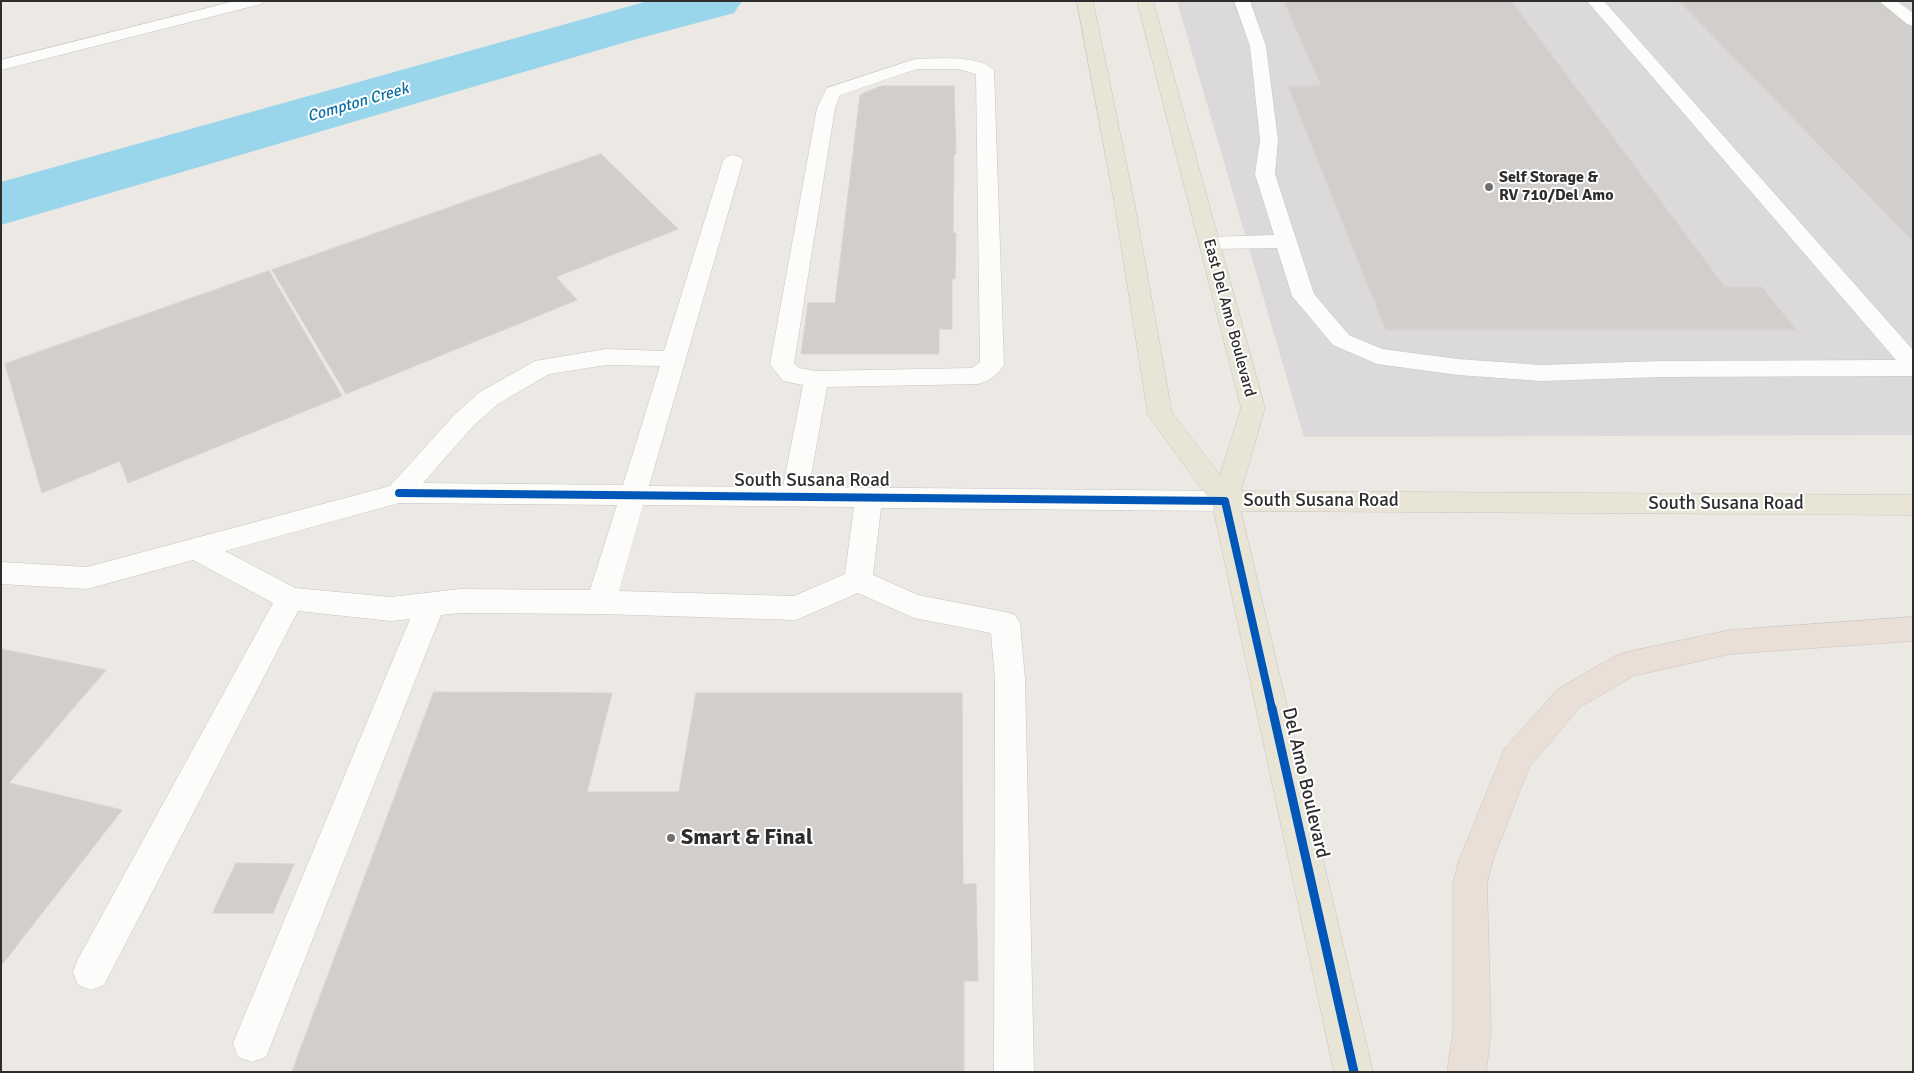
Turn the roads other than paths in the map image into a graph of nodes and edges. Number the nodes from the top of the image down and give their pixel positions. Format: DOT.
graph roads {
  1 [pos="255,1"];
  2 [pos="1085,1"];
  3 [pos="1145,1"];
  4 [pos="1242,1"];
  5 [pos="1595,1"];
  6 [pos="1887,1"];
  7 [pos="203,7"];
  8 [pos="1913,21"];
  9 [pos="1,65"];
  10 [pos="733,161"];
  11 [pos="1286,241"];
  12 [pos="1210,243"];
  13 [pos="674,359"];
  14 [pos="1913,367"];
  15 [pos="816,379"];
  16 [pos="399,493"];
  17 [pos="634,496"];
  18 [pos="794,497"];
  19 [pos="869,498"];
  20 [pos="1225,501"];
  21 [pos="1913,505"];
  22 [pos="195,548"];
  23 [pos="1,573"];
  24 [pos="858,581"];
  25 [pos="290,599"];
  26 [pos="601,602"];
  27 [pos="430,605"];
  28 [pos="1913,629"];
  29 [pos="91,972"];
  30 [pos="252,1043"];
  31 [pos="1014,1072"];
  32 [pos="1354,1072"];
  33 [pos="1466,1072"];
  1 -- 7 [label="street"];
  2 -- 20 [label="main road"];
  3 -- 12 [label="main road, East Del Amo Boulevard"];
  4 -- 11 [label="street"];
  5 -- 14 [label="street"];
  6 -- 8 [label="street"];
  7 -- 9 [label="street"];
  10 -- 13 [label="street"];
  11 -- 12 [label="street"];
  11 -- 14 [label="street"];
  12 -- 20 [label="main road, East Del Amo Boulevard"];
  13 -- 16 [label="street"];
  13 -- 17 [label="street"];
  15 -- 15 [label="street"];
  15 -- 18 [label="street"];
  16 -- 17 [label="street, South Susana Road"];
  16 -- 22 [label="street, South Susana Road"];
  17 -- 18 [label="street, South Susana Road"];
  17 -- 26 [label="street"];
  18 -- 19 [label="street, South Susana Road"];
  19 -- 20 [label="street, South Susana Road"];
  19 -- 24 [label="street"];
  20 -- 21 [label="main road, South Susana Road"];
  20 -- 32 [label="main road, Del Amo Boulevard"];
  22 -- 23 [label="street, South Susana Road"];
  22 -- 25 [label="street"];
  24 -- 26 [label="street"];
  24 -- 31 [label="street"];
  25 -- 27 [label="street"];
  25 -- 29 [label="street"];
  26 -- 27 [label="street"];
  27 -- 30 [label="street"];
  28 -- 33 [label="highway"];
}
